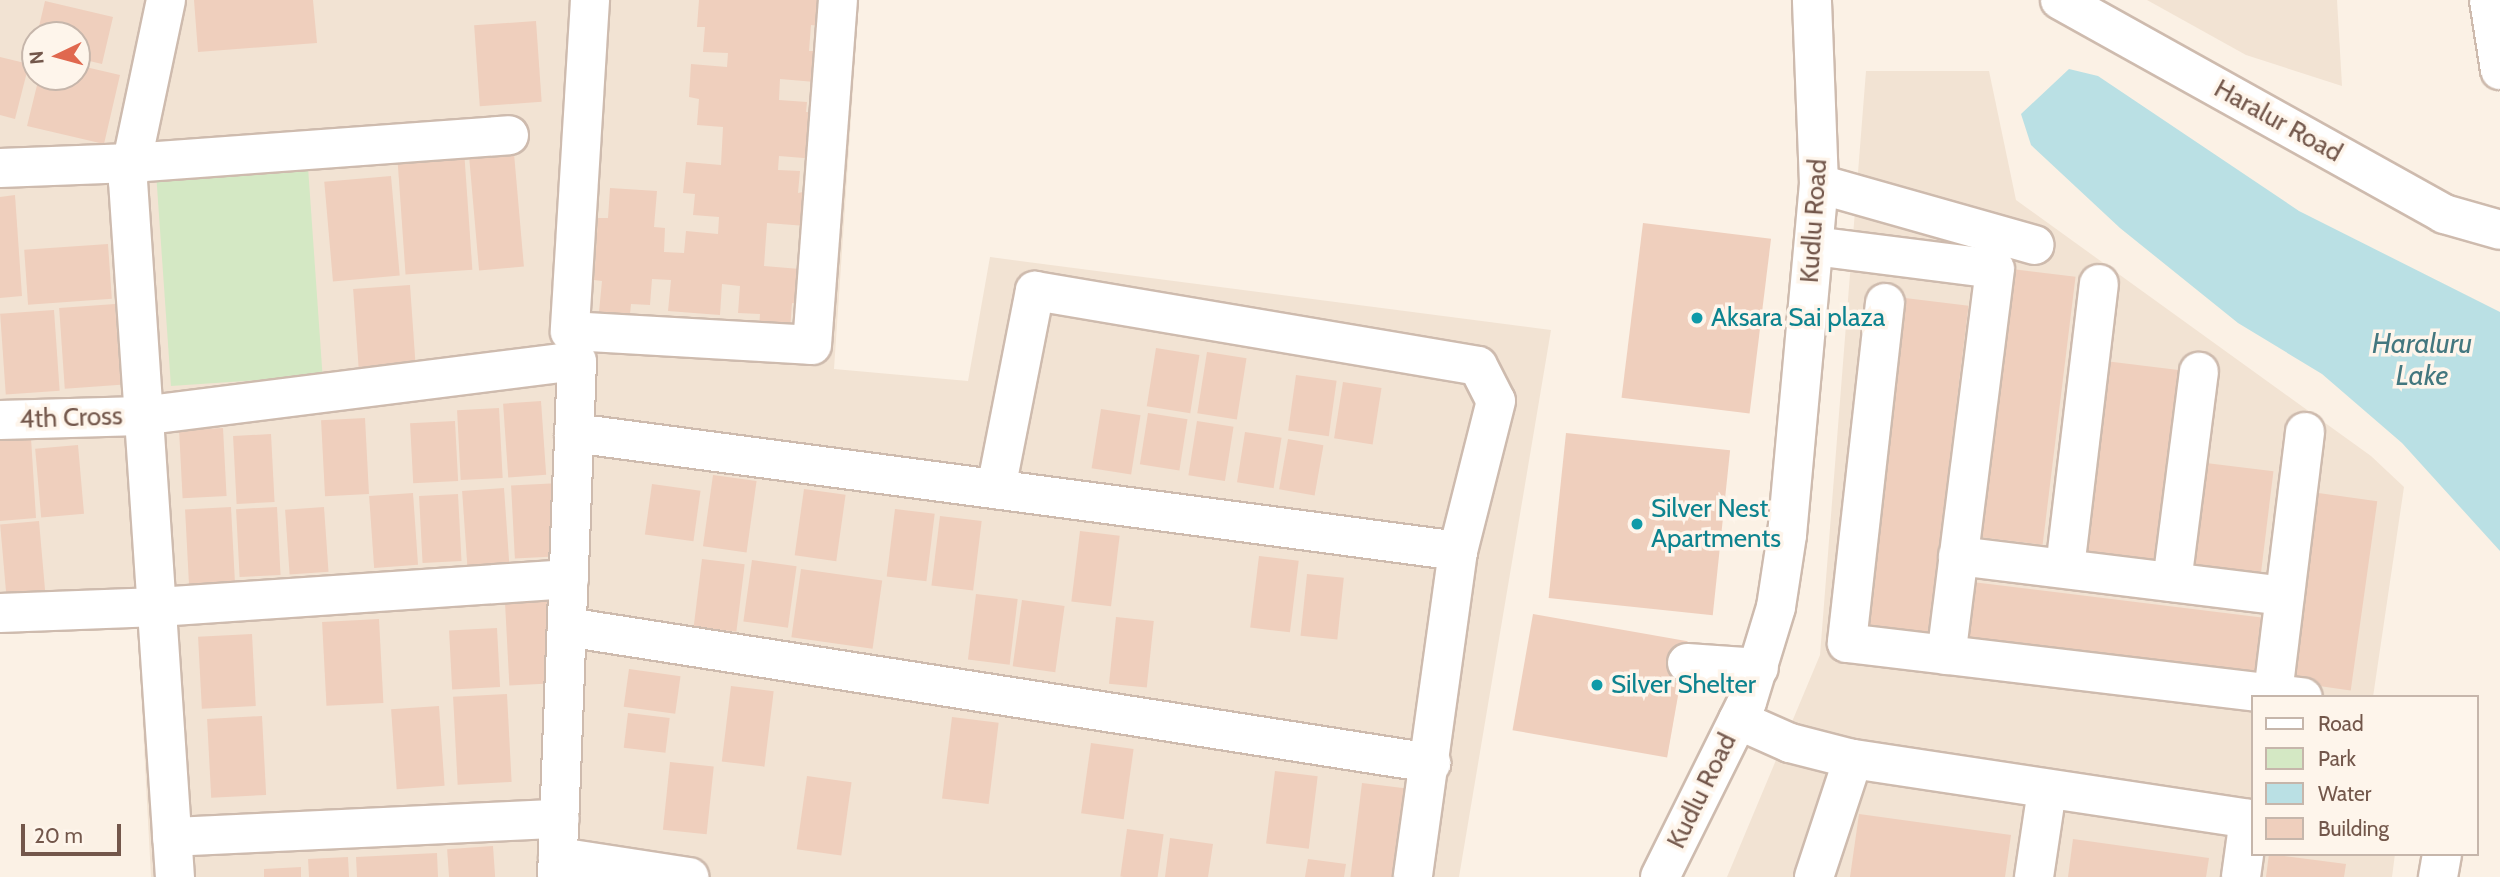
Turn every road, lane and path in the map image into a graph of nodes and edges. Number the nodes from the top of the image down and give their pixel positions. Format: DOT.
graph roads {
  1 [pos="166,0"];
  2 [pos="590,0"];
  3 [pos="838,0"];
  4 [pos="1812,0"];
  5 [pos="2060,0"];
  6 [pos="2489,0"];
  7 [pos="2500,70"];
  8 [pos="509,135"];
  9 [pos="131,163"];
  10 [pos="0,168"];
  11 [pos="1819,184"];
  12 [pos="2500,230"];
  13 [pos="1814,246"];
  14 [pos="2035,246"];
  15 [pos="2099,284"];
  16 [pos="1885,303"];
  17 [pos="2199,372"];
  18 [pos="141,415"];
  19 [pos="0,420"];
  20 [pos="2305,432"];
  21 [pos="574,433"];
  22 [pos="996,489"];
  23 [pos="1458,551"];
  24 [pos="1958,556"];
  25 [pos="2065,569"];
  26 [pos="569,579"];
  27 [pos="2172,582"];
  28 [pos="2285,596"];
  29 [pos="158,607"];
  30 [pos="0,613"];
  31 [pos="567,627"];
  32 [pos="1946,655"];
  33 [pos="1687,663"];
  34 [pos="1759,668"];
  35 [pos="2288,695"];
  36 [pos="1738,720"];
  37 [pos="1853,759"];
  38 [pos="1431,763"];
  39 [pos="2047,790"];
  40 [pos="559,819"];
  41 [pos="172,837"];
  42 [pos="2442,856"];
  43 [pos="558,867"];
  44 [pos="175,877"];
  45 [pos="689,877"];
  46 [pos="1413,877"];
  47 [pos="1660,877"];
  48 [pos="1814,877"];
  49 [pos="2034,877"];
  50 [pos="2241,877"];
  51 [pos="2438,877"];
  1 -- 9 [label="street"];
  2 -- 3 [label="street"];
  4 -- 11 [label="street, Kudlu Road"];
  5 -- 12 [label="street, Haralur Road"];
  6 -- 7 [label="street"];
  8 -- 9 [label="street"];
  9 -- 10 [label="street"];
  9 -- 18 [label="street"];
  11 -- 13 [label="street, Kudlu Road"];
  11 -- 14 [label="street"];
  13 -- 24 [label="street"];
  13 -- 34 [label="street, Kudlu Road"];
  15 -- 25 [label="street"];
  16 -- 32 [label="street"];
  17 -- 27 [label="street"];
  18 -- 19 [label="street, 4th Cross"];
  18 -- 21 [label="street, 4th Cross"];
  18 -- 29 [label="street"];
  20 -- 28 [label="street"];
  21 -- 22 [label="street"];
  21 -- 26 [label="street"];
  22 -- 23 [label="street"];
  22 -- 23 [label="street"];
  23 -- 38 [label="street"];
  24 -- 25 [label="street"];
  24 -- 32 [label="street"];
  25 -- 27 [label="street"];
  26 -- 29 [label="street"];
  26 -- 31 [label="street"];
  27 -- 28 [label="street"];
  28 -- 35 [label="street"];
  29 -- 30 [label="street"];
  29 -- 41 [label="street"];
  31 -- 38 [label="street"];
  31 -- 40 [label="street"];
  32 -- 35 [label="street"];
  33 -- 34 [label="street"];
  34 -- 36 [label="street, Kudlu Road"];
  36 -- 37 [label="street"];
  36 -- 47 [label="street, Kudlu Road"];
  37 -- 39 [label="street"];
  37 -- 48 [label="street"];
  38 -- 46 [label="street"];
  39 -- 49 [label="street"];
  39 -- 50 [label="street"];
  40 -- 41 [label="street"];
  40 -- 43 [label="street"];
  41 -- 44 [label="street"];
  42 -- 51 [label="street"];
  43 -- 45 [label="street"];
}
